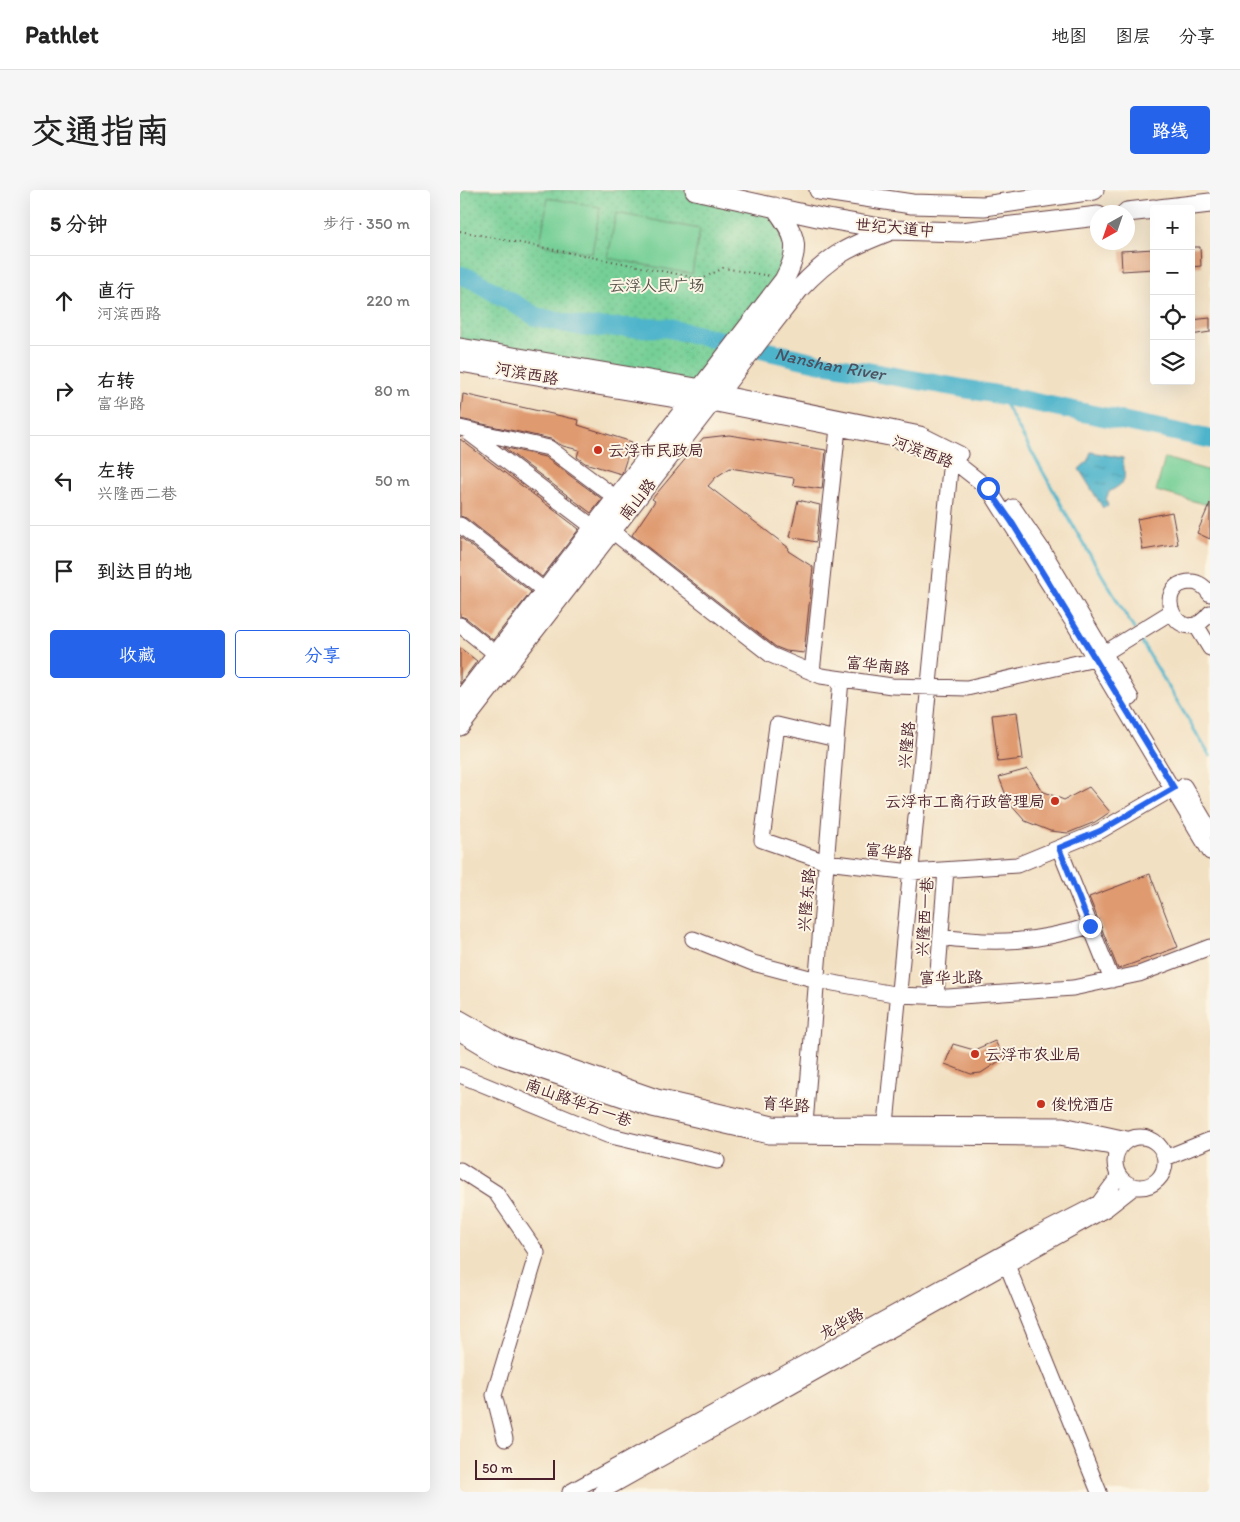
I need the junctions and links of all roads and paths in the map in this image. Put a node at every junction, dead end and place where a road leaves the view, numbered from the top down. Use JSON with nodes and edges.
{"nodes":[{"id":1,"x":695,"y":190,"type":"edge"},
{"id":2,"x":819,"y":190,"type":"edge"},
{"id":3,"x":1094,"y":190,"type":"edge"},
{"id":4,"x":1012,"y":196,"type":"edge"},
{"id":5,"x":1210,"y":203,"type":"edge"},
{"id":6,"x":1193,"y":205,"type":"edge"},
{"id":7,"x":775,"y":207,"type":"junction"},
{"id":8,"x":1150,"y":209,"type":"edge"},
{"id":9,"x":1135,"y":211,"type":"edge"},
{"id":10,"x":1090,"y":217,"type":"edge"},
{"id":11,"x":892,"y":230,"type":"junction"},
{"id":12,"x":460,"y":231,"type":"edge"},
{"id":13,"x":792,"y":285,"type":"junction"},
{"id":14,"x":460,"y":348,"type":"edge"},
{"id":15,"x":460,"y":362,"type":"edge"},
{"id":16,"x":694,"y":395,"type":"junction"},
{"id":17,"x":715,"y":398,"type":"junction"},
{"id":18,"x":838,"y":428,"type":"junction"},
{"id":19,"x":462,"y":429,"type":"edge"},
{"id":20,"x":951,"y":459,"type":"junction"},
{"id":21,"x":616,"y":498,"type":"junction"},
{"id":22,"x":460,"y":525,"type":"edge"},
{"id":23,"x":593,"y":527,"type":"junction"},
{"id":24,"x":612,"y":531,"type":"junction"},
{"id":25,"x":545,"y":591,"type":"junction"},
{"id":26,"x":1210,"y":592,"type":"edge"},
{"id":27,"x":1210,"y":613,"type":"edge"},
{"id":28,"x":1166,"y":616,"type":"junction"},
{"id":29,"x":460,"y":625,"type":"edge"},
{"id":30,"x":1196,"y":625,"type":"junction"},
{"id":31,"x":1210,"y":648,"type":"edge"},
{"id":32,"x":1105,"y":653,"type":"junction"},
{"id":33,"x":496,"y":654,"type":"junction"},
{"id":34,"x":812,"y":672,"type":"junction"},
{"id":35,"x":841,"y":679,"type":"junction"},
{"id":36,"x":929,"y":687,"type":"junction"},
{"id":37,"x":460,"y":702,"type":"edge"},
{"id":38,"x":460,"y":726,"type":"edge"},
{"id":39,"x":836,"y":739,"type":"junction"},
{"id":40,"x":1174,"y":788,"type":"junction"},
{"id":41,"x":1210,"y":830,"type":"edge"},
{"id":42,"x":1059,"y":848,"type":"junction"},
{"id":43,"x":1210,"y":852,"type":"edge"},
{"id":44,"x":826,"y":862,"type":"junction"},
{"id":45,"x":946,"y":870,"type":"junction"},
{"id":46,"x":911,"y":872,"type":"junction"},
{"id":47,"x":1090,"y":926,"type":"junction"},
{"id":48,"x":940,"y":937,"type":"junction"},
{"id":49,"x":693,"y":939,"type":"dead end"},
{"id":50,"x":1210,"y":946,"type":"edge"},
{"id":51,"x":817,"y":980,"type":"junction"},
{"id":52,"x":1112,"y":980,"type":"junction"},
{"id":53,"x":899,"y":995,"type":"junction"},
{"id":54,"x":936,"y":996,"type":"junction"},
{"id":55,"x":460,"y":1018,"type":"edge"},
{"id":56,"x":460,"y":1033,"type":"edge"},
{"id":57,"x":460,"y":1075,"type":"edge"},
{"id":58,"x":805,"y":1124,"type":"junction"},
{"id":59,"x":886,"y":1124,"type":"junction"},
{"id":60,"x":1210,"y":1140,"type":"edge"},
{"id":61,"x":1123,"y":1143,"type":"junction"},
{"id":62,"x":1165,"y":1158,"type":"junction"},
{"id":63,"x":717,"y":1161,"type":"dead end"},
{"id":64,"x":460,"y":1170,"type":"edge"},
{"id":65,"x":1119,"y":1176,"type":"junction"},
{"id":66,"x":1134,"y":1187,"type":"junction"},
{"id":67,"x":1007,"y":1265,"type":"junction"},
{"id":68,"x":505,"y":1439,"type":"dead end"},
{"id":69,"x":570,"y":1492,"type":"edge"},
{"id":70,"x":601,"y":1492,"type":"edge"},
{"id":71,"x":1098,"y":1492,"type":"edge"}],
"edges":[{"from":1,"to":7,"type":"main road","name":"世纪大道中"},
{"from":2,"to":4,"type":"main road","name":"世纪大道中"},
{"from":3,"to":4,"type":"main road","name":"世纪大道中"},
{"from":5,"to":6,"type":"main road"},
{"from":7,"to":11,"type":"main road","name":"世纪大道中"},
{"from":7,"to":13,"type":"main road","name":"南山路"},
{"from":8,"to":9,"type":"main road"},
{"from":10,"to":11,"type":"main road","name":"世纪大道中"},
{"from":11,"to":13,"type":"main road","name":"南山路"},
{"from":12,"to":13,"type":"path"},
{"from":13,"to":16,"type":"main road","name":"南山路"},
{"from":13,"to":17,"type":"main road","name":"南山路"},
{"from":14,"to":16,"type":"main road","name":"河滨西路"},
{"from":15,"to":16,"type":"main road","name":"河滨西路"},
{"from":16,"to":17,"type":"main road","name":"河滨西路"},
{"from":16,"to":21,"type":"main road","name":"南山路"},
{"from":17,"to":18,"type":"street","name":"河滨西路"},
{"from":17,"to":24,"type":"main road","name":"南山路"},
{"from":17,"to":32,"type":"street","name":"河滨西路"},
{"from":18,"to":20,"type":"street","name":"河滨西路"},
{"from":18,"to":34,"type":"street"},
{"from":19,"to":21,"type":"street"},
{"from":19,"to":23,"type":"street"},
{"from":20,"to":32,"type":"street","name":"河滨西路"},
{"from":20,"to":36,"type":"street","name":"兴隆路"},
{"from":21,"to":23,"type":"main road","name":"南山路"},
{"from":22,"to":25,"type":"street"},
{"from":23,"to":25,"type":"main road","name":"南山路"},
{"from":24,"to":34,"type":"street","name":"富华南路"},
{"from":24,"to":38,"type":"main road","name":"南山路"},
{"from":25,"to":33,"type":"main road","name":"南山路"},
{"from":26,"to":28,"type":"street"},
{"from":27,"to":30,"type":"street"},
{"from":28,"to":30,"type":"street"},
{"from":28,"to":32,"type":"street","name":"富华南路"},
{"from":29,"to":33,"type":"street"},
{"from":30,"to":31,"type":"street"},
{"from":32,"to":36,"type":"street","name":"富华南路"},
{"from":32,"to":40,"type":"street","name":"河滨西路"},
{"from":32,"to":41,"type":"street","name":"河滨西路"},
{"from":33,"to":37,"type":"main road","name":"南山路"},
{"from":34,"to":35,"type":"street","name":"富华南路"},
{"from":35,"to":36,"type":"street","name":"富华南路"},
{"from":35,"to":39,"type":"street","name":"兴隆东路"},
{"from":36,"to":46,"type":"street","name":"兴隆路"},
{"from":39,"to":44,"type":"street","name":"兴隆东路"},
{"from":39,"to":44,"type":"street","name":"富华路"},
{"from":40,"to":42,"type":"street","name":"富华路"},
{"from":40,"to":43,"type":"street","name":"河滨西路"},
{"from":42,"to":45,"type":"street","name":"富华路"},
{"from":42,"to":47,"type":"street"},
{"from":44,"to":46,"type":"street","name":"富华路"},
{"from":44,"to":51,"type":"street","name":"兴隆东路"},
{"from":45,"to":46,"type":"street","name":"富华路"},
{"from":45,"to":48,"type":"street","name":"兴隆西一巷"},
{"from":46,"to":53,"type":"street","name":"兴隆路"},
{"from":47,"to":48,"type":"street"},
{"from":47,"to":52,"type":"street"},
{"from":48,"to":54,"type":"street","name":"兴隆西一巷"},
{"from":49,"to":51,"type":"street","name":"富华北路"},
{"from":50,"to":52,"type":"street","name":"富华北路"},
{"from":51,"to":53,"type":"street","name":"富华北路"},
{"from":51,"to":58,"type":"street","name":"兴隆东路"},
{"from":52,"to":54,"type":"street","name":"富华北路"},
{"from":53,"to":54,"type":"street","name":"富华北路"},
{"from":53,"to":59,"type":"street","name":"兴隆路"},
{"from":55,"to":58,"type":"street","name":"育华路"},
{"from":56,"to":61,"type":"street","name":"育华路"},
{"from":57,"to":63,"type":"street","name":"南山路华石一巷"},
{"from":58,"to":59,"type":"street","name":"育华路"},
{"from":59,"to":61,"type":"street","name":"育华路"},
{"from":60,"to":62,"type":"street"},
{"from":61,"to":62,"type":"street"},
{"from":61,"to":65,"type":"street"},
{"from":62,"to":66,"type":"street","name":"龙华路"},
{"from":64,"to":68,"type":"street"},
{"from":65,"to":66,"type":"street"},
{"from":65,"to":69,"type":"street","name":"龙华路"},
{"from":66,"to":67,"type":"street","name":"龙华路"},
{"from":67,"to":70,"type":"street","name":"龙华路"},
{"from":67,"to":71,"type":"street"}]}
